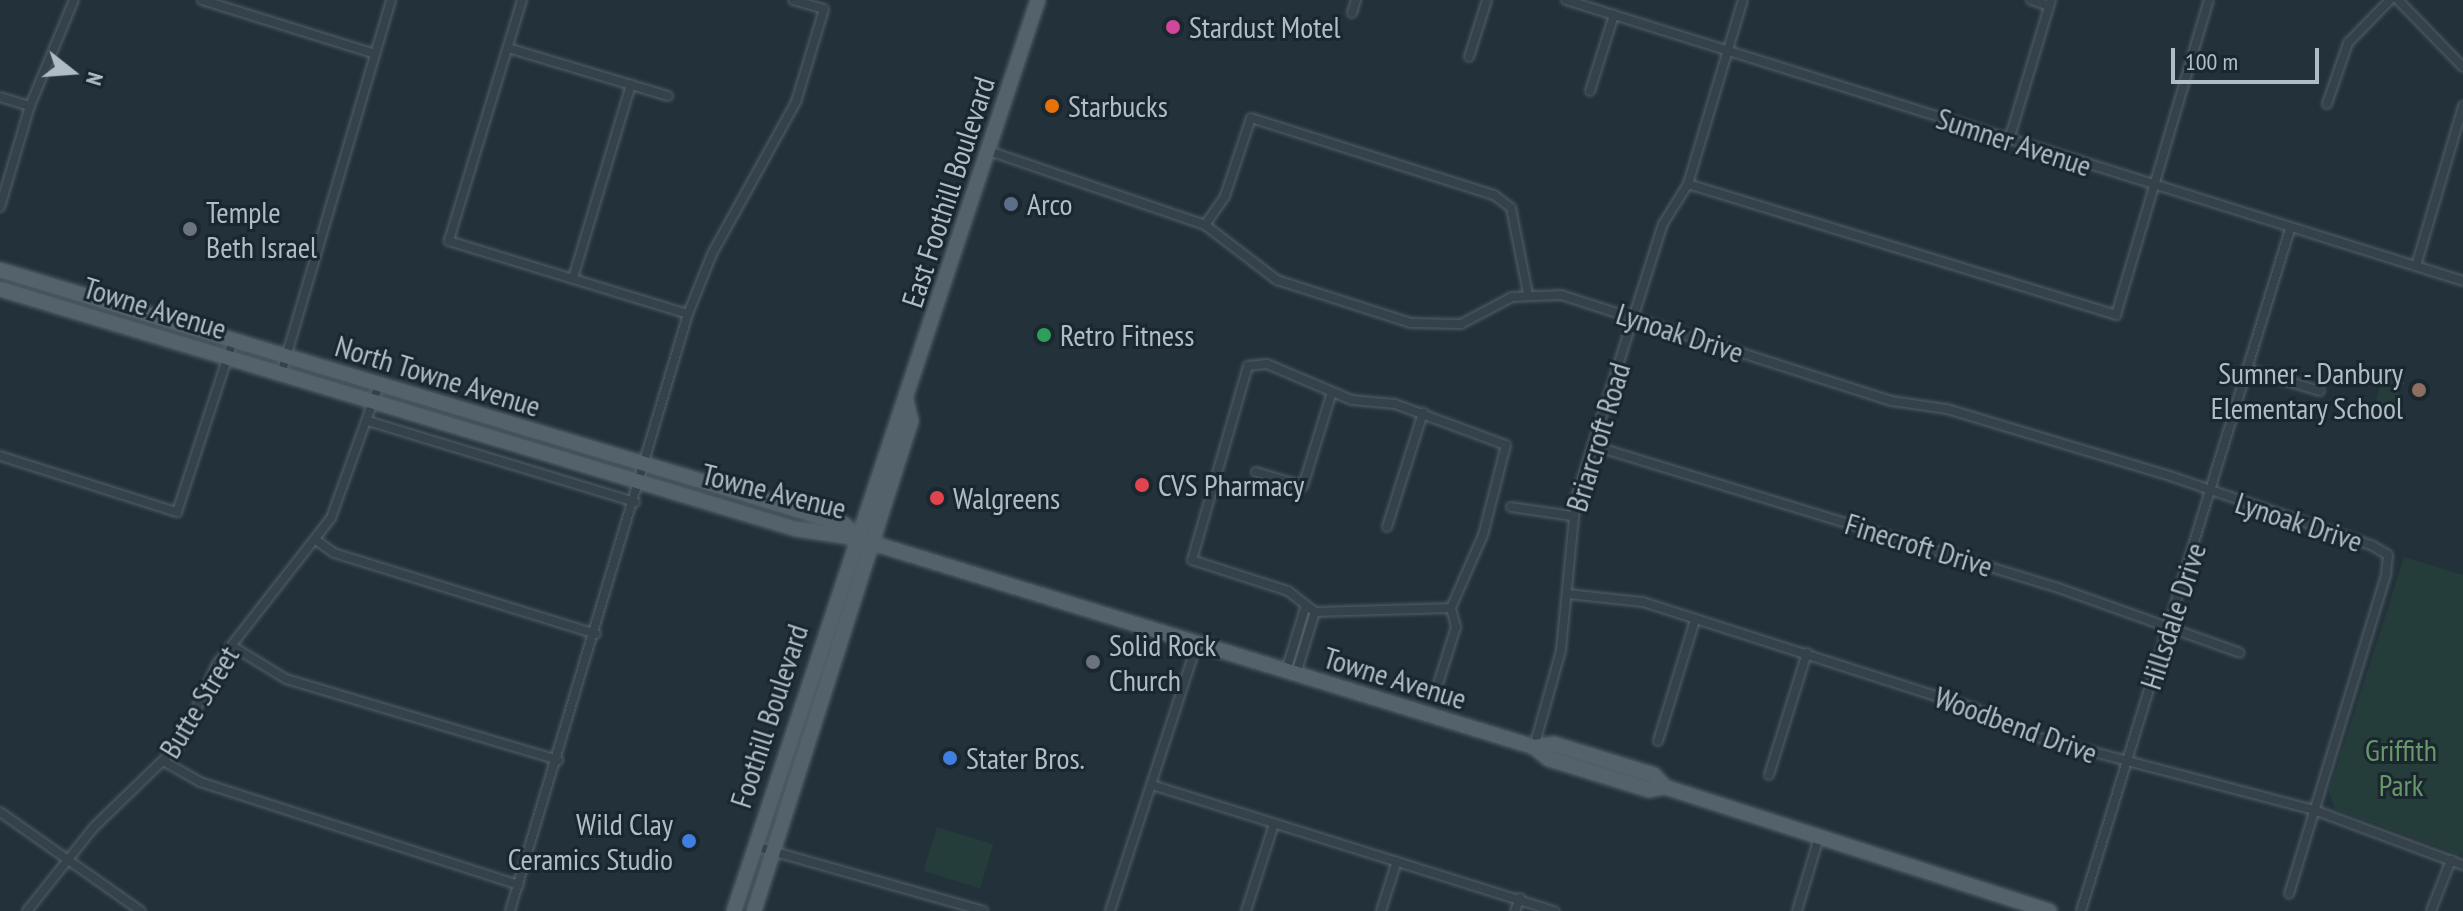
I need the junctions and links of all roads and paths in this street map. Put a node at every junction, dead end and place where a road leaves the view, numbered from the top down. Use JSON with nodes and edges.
{"nodes":[{"id":1,"x":74,"y":0,"type":"edge"},
{"id":2,"x":202,"y":0,"type":"edge"},
{"id":3,"x":391,"y":0,"type":"edge"},
{"id":4,"x":522,"y":0,"type":"edge"},
{"id":5,"x":793,"y":0,"type":"edge"},
{"id":6,"x":1038,"y":0,"type":"edge"},
{"id":7,"x":1356,"y":0,"type":"edge"},
{"id":8,"x":1487,"y":0,"type":"edge"},
{"id":9,"x":1566,"y":0,"type":"edge"},
{"id":10,"x":1743,"y":0,"type":"edge"},
{"id":11,"x":2031,"y":0,"type":"edge"},
{"id":12,"x":2209,"y":0,"type":"edge"},
{"id":13,"x":2390,"y":0,"type":"edge"},
{"id":14,"x":2398,"y":0,"type":"edge"},
{"id":15,"x":1588,"y":3,"type":"edge"},
{"id":16,"x":2050,"y":3,"type":"edge"},
{"id":17,"x":1352,"y":13,"type":"dead end"},
{"id":18,"x":1614,"y":15,"type":"junction"},
{"id":19,"x":508,"y":48,"type":"junction"},
{"id":20,"x":1730,"y":52,"type":"junction"},
{"id":21,"x":375,"y":54,"type":"junction"},
{"id":22,"x":1469,"y":57,"type":"dead end"},
{"id":23,"x":2463,"y":67,"type":"edge"},
{"id":24,"x":631,"y":85,"type":"junction"},
{"id":25,"x":1590,"y":91,"type":"dead end"},
{"id":26,"x":668,"y":96,"type":"dead end"},
{"id":27,"x":0,"y":97,"type":"edge"},
{"id":28,"x":2327,"y":104,"type":"dead end"},
{"id":29,"x":30,"y":106,"type":"junction"},
{"id":30,"x":2463,"y":106,"type":"edge"},
{"id":31,"x":2458,"y":139,"type":"edge"},
{"id":32,"x":2009,"y":140,"type":"junction"},
{"id":33,"x":989,"y":151,"type":"junction"},
{"id":34,"x":1688,"y":184,"type":"junction"},
{"id":35,"x":2151,"y":185,"type":"junction"},
{"id":36,"x":0,"y":207,"type":"edge"},
{"id":37,"x":1205,"y":225,"type":"junction"},
{"id":38,"x":2290,"y":229,"type":"junction"},
{"id":39,"x":2416,"y":266,"type":"junction"},
{"id":40,"x":0,"y":270,"type":"edge"},
{"id":41,"x":573,"y":278,"type":"junction"},
{"id":42,"x":2463,"y":281,"type":"edge"},
{"id":43,"x":0,"y":289,"type":"edge"},
{"id":44,"x":1528,"y":294,"type":"junction"},
{"id":45,"x":688,"y":314,"type":"junction"},
{"id":46,"x":1634,"y":318,"type":"junction"},
{"id":47,"x":233,"y":341,"type":"junction"},
{"id":48,"x":228,"y":357,"type":"junction"},
{"id":49,"x":286,"y":357,"type":"junction"},
{"id":50,"x":2247,"y":369,"type":"junction"},
{"id":51,"x":281,"y":374,"type":"junction"},
{"id":52,"x":379,"y":385,"type":"junction"},
{"id":53,"x":2320,"y":391,"type":"dead end"},
{"id":54,"x":1332,"y":392,"type":"junction"},
{"id":55,"x":906,"y":400,"type":"junction"},
{"id":56,"x":373,"y":402,"type":"junction"},
{"id":57,"x":1423,"y":413,"type":"junction"},
{"id":58,"x":368,"y":421,"type":"junction"},
{"id":59,"x":1594,"y":446,"type":"junction"},
{"id":60,"x":0,"y":456,"type":"edge"},
{"id":61,"x":644,"y":464,"type":"junction"},
{"id":62,"x":1256,"y":472,"type":"dead end"},
{"id":63,"x":640,"y":481,"type":"junction"},
{"id":64,"x":2212,"y":492,"type":"junction"},
{"id":65,"x":635,"y":502,"type":"junction"},
{"id":66,"x":1511,"y":507,"type":"dead end"},
{"id":67,"x":1573,"y":516,"type":"junction"},
{"id":68,"x":1387,"y":527,"type":"dead end"},
{"id":69,"x":856,"y":538,"type":"junction"},
{"id":70,"x":316,"y":540,"type":"junction"},
{"id":71,"x":872,"y":543,"type":"junction"},
{"id":72,"x":1568,"y":594,"type":"junction"},
{"id":73,"x":1305,"y":608,"type":"junction"},
{"id":74,"x":1451,"y":608,"type":"junction"},
{"id":75,"x":1315,"y":612,"type":"junction"},
{"id":76,"x":1695,"y":620,"type":"junction"},
{"id":77,"x":2167,"y":630,"type":"junction"},
{"id":78,"x":596,"y":634,"type":"junction"},
{"id":79,"x":1197,"y":644,"type":"junction"},
{"id":80,"x":232,"y":646,"type":"junction"},
{"id":81,"x":1807,"y":653,"type":"junction"},
{"id":82,"x":2240,"y":653,"type":"dead end"},
{"id":83,"x":1291,"y":673,"type":"junction"},
{"id":84,"x":1438,"y":684,"type":"dead end"},
{"id":85,"x":1658,"y":741,"type":"dead end"},
{"id":86,"x":1534,"y":747,"type":"junction"},
{"id":87,"x":558,"y":760,"type":"junction"},
{"id":88,"x":165,"y":762,"type":"junction"},
{"id":89,"x":2126,"y":764,"type":"junction"},
{"id":90,"x":1769,"y":775,"type":"dead end"},
{"id":91,"x":1152,"y":785,"type":"junction"},
{"id":92,"x":2314,"y":810,"type":"junction"},
{"id":93,"x":0,"y":812,"type":"edge"},
{"id":94,"x":1274,"y":824,"type":"junction"},
{"id":95,"x":1819,"y":837,"type":"junction"},
{"id":96,"x":754,"y":846,"type":"junction"},
{"id":97,"x":772,"y":853,"type":"junction"},
{"id":98,"x":2451,"y":860,"type":"junction"},
{"id":99,"x":67,"y":861,"type":"junction"},
{"id":100,"x":1397,"y":861,"type":"junction"},
{"id":101,"x":2463,"y":865,"type":"edge"},
{"id":102,"x":519,"y":885,"type":"junction"},
{"id":103,"x":2289,"y":894,"type":"dead end"},
{"id":104,"x":1520,"y":898,"type":"junction"},
{"id":105,"x":979,"y":910,"type":"edge"},
{"id":106,"x":27,"y":911,"type":"edge"},
{"id":107,"x":141,"y":911,"type":"edge"},
{"id":108,"x":510,"y":911,"type":"edge"},
{"id":109,"x":734,"y":911,"type":"edge"},
{"id":110,"x":754,"y":911,"type":"edge"},
{"id":111,"x":1110,"y":911,"type":"edge"},
{"id":112,"x":1246,"y":911,"type":"edge"},
{"id":113,"x":1381,"y":911,"type":"edge"},
{"id":114,"x":1515,"y":911,"type":"edge"},
{"id":115,"x":1555,"y":911,"type":"edge"},
{"id":116,"x":1797,"y":911,"type":"edge"},
{"id":117,"x":2050,"y":911,"type":"edge"},
{"id":118,"x":2081,"y":911,"type":"edge"},
{"id":119,"x":2431,"y":911,"type":"edge"}],
"edges":[{"from":1,"to":29,"type":"street"},
{"from":2,"to":21,"type":"street"},
{"from":3,"to":21,"type":"street"},
{"from":4,"to":19,"type":"street"},
{"from":5,"to":45,"type":"street"},
{"from":6,"to":33,"type":"main road","name":"East Foothill Boulevard"},
{"from":7,"to":17,"type":"street"},
{"from":8,"to":22,"type":"street"},
{"from":9,"to":15,"type":"street","name":"Sumner Avenue"},
{"from":10,"to":20,"type":"street","name":"Briarcroft Road"},
{"from":11,"to":16,"type":"street"},
{"from":12,"to":35,"type":"street"},
{"from":13,"to":28,"type":"street"},
{"from":14,"to":23,"type":"street"},
{"from":15,"to":18,"type":"street","name":"Sumner Avenue"},
{"from":16,"to":32,"type":"street"},
{"from":18,"to":20,"type":"street","name":"Sumner Avenue"},
{"from":18,"to":25,"type":"street"},
{"from":19,"to":24,"type":"street"},
{"from":19,"to":41,"type":"street"},
{"from":20,"to":32,"type":"street","name":"Sumner Avenue"},
{"from":20,"to":34,"type":"street","name":"Briarcroft Road"},
{"from":21,"to":49,"type":"street"},
{"from":24,"to":26,"type":"street"},
{"from":24,"to":41,"type":"street"},
{"from":27,"to":29,"type":"street"},
{"from":29,"to":36,"type":"street"},
{"from":30,"to":31,"type":"street"},
{"from":31,"to":39,"type":"street"},
{"from":32,"to":35,"type":"street","name":"Sumner Avenue"},
{"from":33,"to":37,"type":"street","name":"Lynoak Drive"},
{"from":33,"to":55,"type":"main road","name":"East Foothill Boulevard"},
{"from":34,"to":35,"type":"street"},
{"from":34,"to":46,"type":"street","name":"Briarcroft Road"},
{"from":35,"to":38,"type":"street","name":"Sumner Avenue"},
{"from":37,"to":44,"type":"street","name":"Lynoak Drive"},
{"from":37,"to":44,"type":"street"},
{"from":38,"to":39,"type":"street","name":"Sumner Avenue"},
{"from":38,"to":50,"type":"street","name":"Hillsdale Drive"},
{"from":39,"to":42,"type":"street","name":"Sumner Avenue"},
{"from":40,"to":47,"type":"main road","name":"North Towne Avenue"},
{"from":41,"to":45,"type":"street"},
{"from":43,"to":48,"type":"main road","name":"Towne Avenue"},
{"from":44,"to":46,"type":"street","name":"Lynoak Drive"},
{"from":45,"to":61,"type":"street"},
{"from":46,"to":59,"type":"street","name":"Briarcroft Road"},
{"from":46,"to":64,"type":"street","name":"Lynoak Drive"},
{"from":47,"to":48,"type":"street"},
{"from":47,"to":49,"type":"main road","name":"North Towne Avenue"},
{"from":48,"to":51,"type":"main road","name":"Towne Avenue"},
{"from":48,"to":60,"type":"street"},
{"from":49,"to":51,"type":"street"},
{"from":49,"to":52,"type":"main road","name":"North Towne Avenue"},
{"from":50,"to":53,"type":"street"},
{"from":50,"to":64,"type":"street","name":"Hillsdale Drive"},
{"from":51,"to":56,"type":"main road","name":"Towne Avenue"},
{"from":52,"to":56,"type":"street","name":"Butte Street"},
{"from":52,"to":61,"type":"main road","name":"North Towne Avenue"},
{"from":54,"to":57,"type":"street"},
{"from":54,"to":62,"type":"street"},
{"from":54,"to":73,"type":"street"},
{"from":55,"to":69,"type":"main road","name":"East Foothill Boulevard"},
{"from":55,"to":71,"type":"main road","name":"East Foothill Boulevard"},
{"from":56,"to":58,"type":"street","name":"Butte Street"},
{"from":56,"to":63,"type":"main road","name":"Towne Avenue"},
{"from":57,"to":68,"type":"street"},
{"from":57,"to":74,"type":"street"},
{"from":58,"to":65,"type":"street"},
{"from":58,"to":70,"type":"street","name":"Butte Street"},
{"from":59,"to":67,"type":"street","name":"Briarcroft Road"},
{"from":59,"to":77,"type":"street","name":"Finecroft Drive"},
{"from":61,"to":63,"type":"street"},
{"from":61,"to":69,"type":"main road","name":"North Towne Avenue"},
{"from":63,"to":65,"type":"street"},
{"from":63,"to":69,"type":"main road","name":"Towne Avenue"},
{"from":64,"to":77,"type":"street","name":"Hillsdale Drive"},
{"from":64,"to":92,"type":"street","name":"Lynoak Drive"},
{"from":65,"to":78,"type":"street"},
{"from":66,"to":67,"type":"street"},
{"from":67,"to":72,"type":"street","name":"Briarcroft Road"},
{"from":69,"to":71,"type":"main road","name":"Towne Avenue"},
{"from":69,"to":96,"type":"main road","name":"Foothill Boulevard"},
{"from":70,"to":78,"type":"street"},
{"from":70,"to":80,"type":"street","name":"Butte Street"},
{"from":71,"to":79,"type":"main road","name":"Towne Avenue"},
{"from":71,"to":97,"type":"main road","name":"Foothill Boulevard"},
{"from":72,"to":76,"type":"street","name":"Woodbend Drive"},
{"from":72,"to":86,"type":"street","name":"Briarcroft Road"},
{"from":73,"to":75,"type":"street"},
{"from":73,"to":83,"type":"street"},
{"from":74,"to":75,"type":"street"},
{"from":74,"to":84,"type":"street"},
{"from":75,"to":83,"type":"street"},
{"from":76,"to":81,"type":"street","name":"Woodbend Drive"},
{"from":76,"to":85,"type":"street"},
{"from":77,"to":82,"type":"street","name":"Finecroft Drive"},
{"from":77,"to":89,"type":"street","name":"Hillsdale Drive"},
{"from":78,"to":87,"type":"street"},
{"from":79,"to":83,"type":"main road","name":"Towne Avenue"},
{"from":79,"to":91,"type":"street"},
{"from":80,"to":87,"type":"street"},
{"from":80,"to":88,"type":"street","name":"Butte Street"},
{"from":81,"to":89,"type":"street","name":"Woodbend Drive"},
{"from":81,"to":90,"type":"street"},
{"from":83,"to":86,"type":"main road","name":"Towne Avenue"},
{"from":86,"to":95,"type":"main road","name":"Towne Avenue"},
{"from":87,"to":102,"type":"street"},
{"from":88,"to":99,"type":"street","name":"Butte Street"},
{"from":88,"to":102,"type":"street"},
{"from":89,"to":92,"type":"street","name":"Woodbend Drive"},
{"from":89,"to":118,"type":"street","name":"Hillsdale Drive"},
{"from":91,"to":94,"type":"street"},
{"from":91,"to":111,"type":"street"},
{"from":92,"to":98,"type":"street","name":"Woodbend Drive"},
{"from":92,"to":103,"type":"street"},
{"from":93,"to":99,"type":"street"},
{"from":94,"to":100,"type":"street"},
{"from":94,"to":112,"type":"street"},
{"from":95,"to":116,"type":"street"},
{"from":95,"to":117,"type":"main road","name":"Towne Avenue"},
{"from":96,"to":97,"type":"street"},
{"from":96,"to":109,"type":"main road","name":"Foothill Boulevard"},
{"from":97,"to":105,"type":"street"},
{"from":97,"to":110,"type":"main road","name":"Foothill Boulevard"},
{"from":98,"to":101,"type":"street","name":"Woodbend Drive"},
{"from":98,"to":119,"type":"street"},
{"from":99,"to":106,"type":"street","name":"Butte Street"},
{"from":99,"to":107,"type":"street"},
{"from":100,"to":104,"type":"street"},
{"from":100,"to":113,"type":"street"},
{"from":102,"to":108,"type":"street"},
{"from":104,"to":114,"type":"street"},
{"from":104,"to":115,"type":"street"}]}
